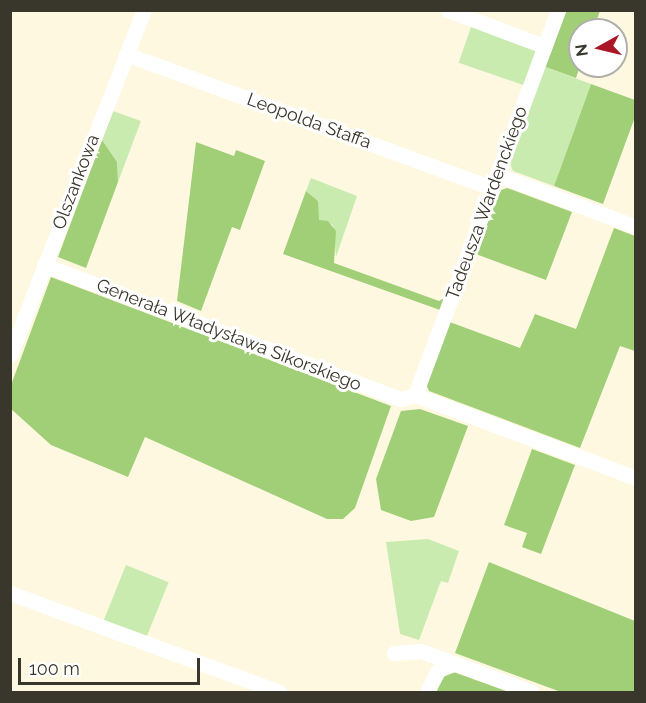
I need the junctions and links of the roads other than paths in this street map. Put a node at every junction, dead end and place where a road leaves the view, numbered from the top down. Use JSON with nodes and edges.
{"nodes":[{"id":1,"x":144,"y":10,"type":"edge"},
{"id":2,"x":448,"y":10,"type":"edge"},
{"id":3,"x":558,"y":10,"type":"edge"},
{"id":4,"x":544,"y":46,"type":"junction"},
{"id":5,"x":126,"y":54,"type":"junction"},
{"id":6,"x":495,"y":182,"type":"junction"},
{"id":7,"x":636,"y":227,"type":"edge"},
{"id":8,"x":45,"y":265,"type":"junction"},
{"id":9,"x":10,"y":355,"type":"edge"},
{"id":10,"x":415,"y":395,"type":"junction"},
{"id":11,"x":636,"y":478,"type":"edge"},
{"id":12,"x":10,"y":593,"type":"edge"},
{"id":13,"x":394,"y":653,"type":"dead end"},
{"id":14,"x":454,"y":664,"type":"junction"},
{"id":15,"x":279,"y":693,"type":"edge"},
{"id":16,"x":427,"y":693,"type":"edge"},
{"id":17,"x":532,"y":693,"type":"edge"}],
"edges":[{"from":1,"to":5,"type":"street","name":"Olszankowa"},
{"from":2,"to":4,"type":"street"},
{"from":3,"to":4,"type":"street","name":"Tadeusza Wardenckiego"},
{"from":4,"to":6,"type":"street","name":"Tadeusza Wardenckiego"},
{"from":5,"to":6,"type":"street","name":"Leopolda Staffa"},
{"from":5,"to":8,"type":"street","name":"Olszankowa"},
{"from":6,"to":7,"type":"street","name":"Leopolda Staffa"},
{"from":6,"to":10,"type":"street","name":"Tadeusza Wardenckiego"},
{"from":8,"to":9,"type":"street","name":"Olszankowa"},
{"from":8,"to":10,"type":"street","name":"Generała Władysława Sikorskiego"},
{"from":10,"to":11,"type":"street","name":"Generała Władysława Sikorskiego"},
{"from":12,"to":15,"type":"street"},
{"from":13,"to":14,"type":"street"},
{"from":14,"to":16,"type":"street"},
{"from":14,"to":17,"type":"street"}]}
